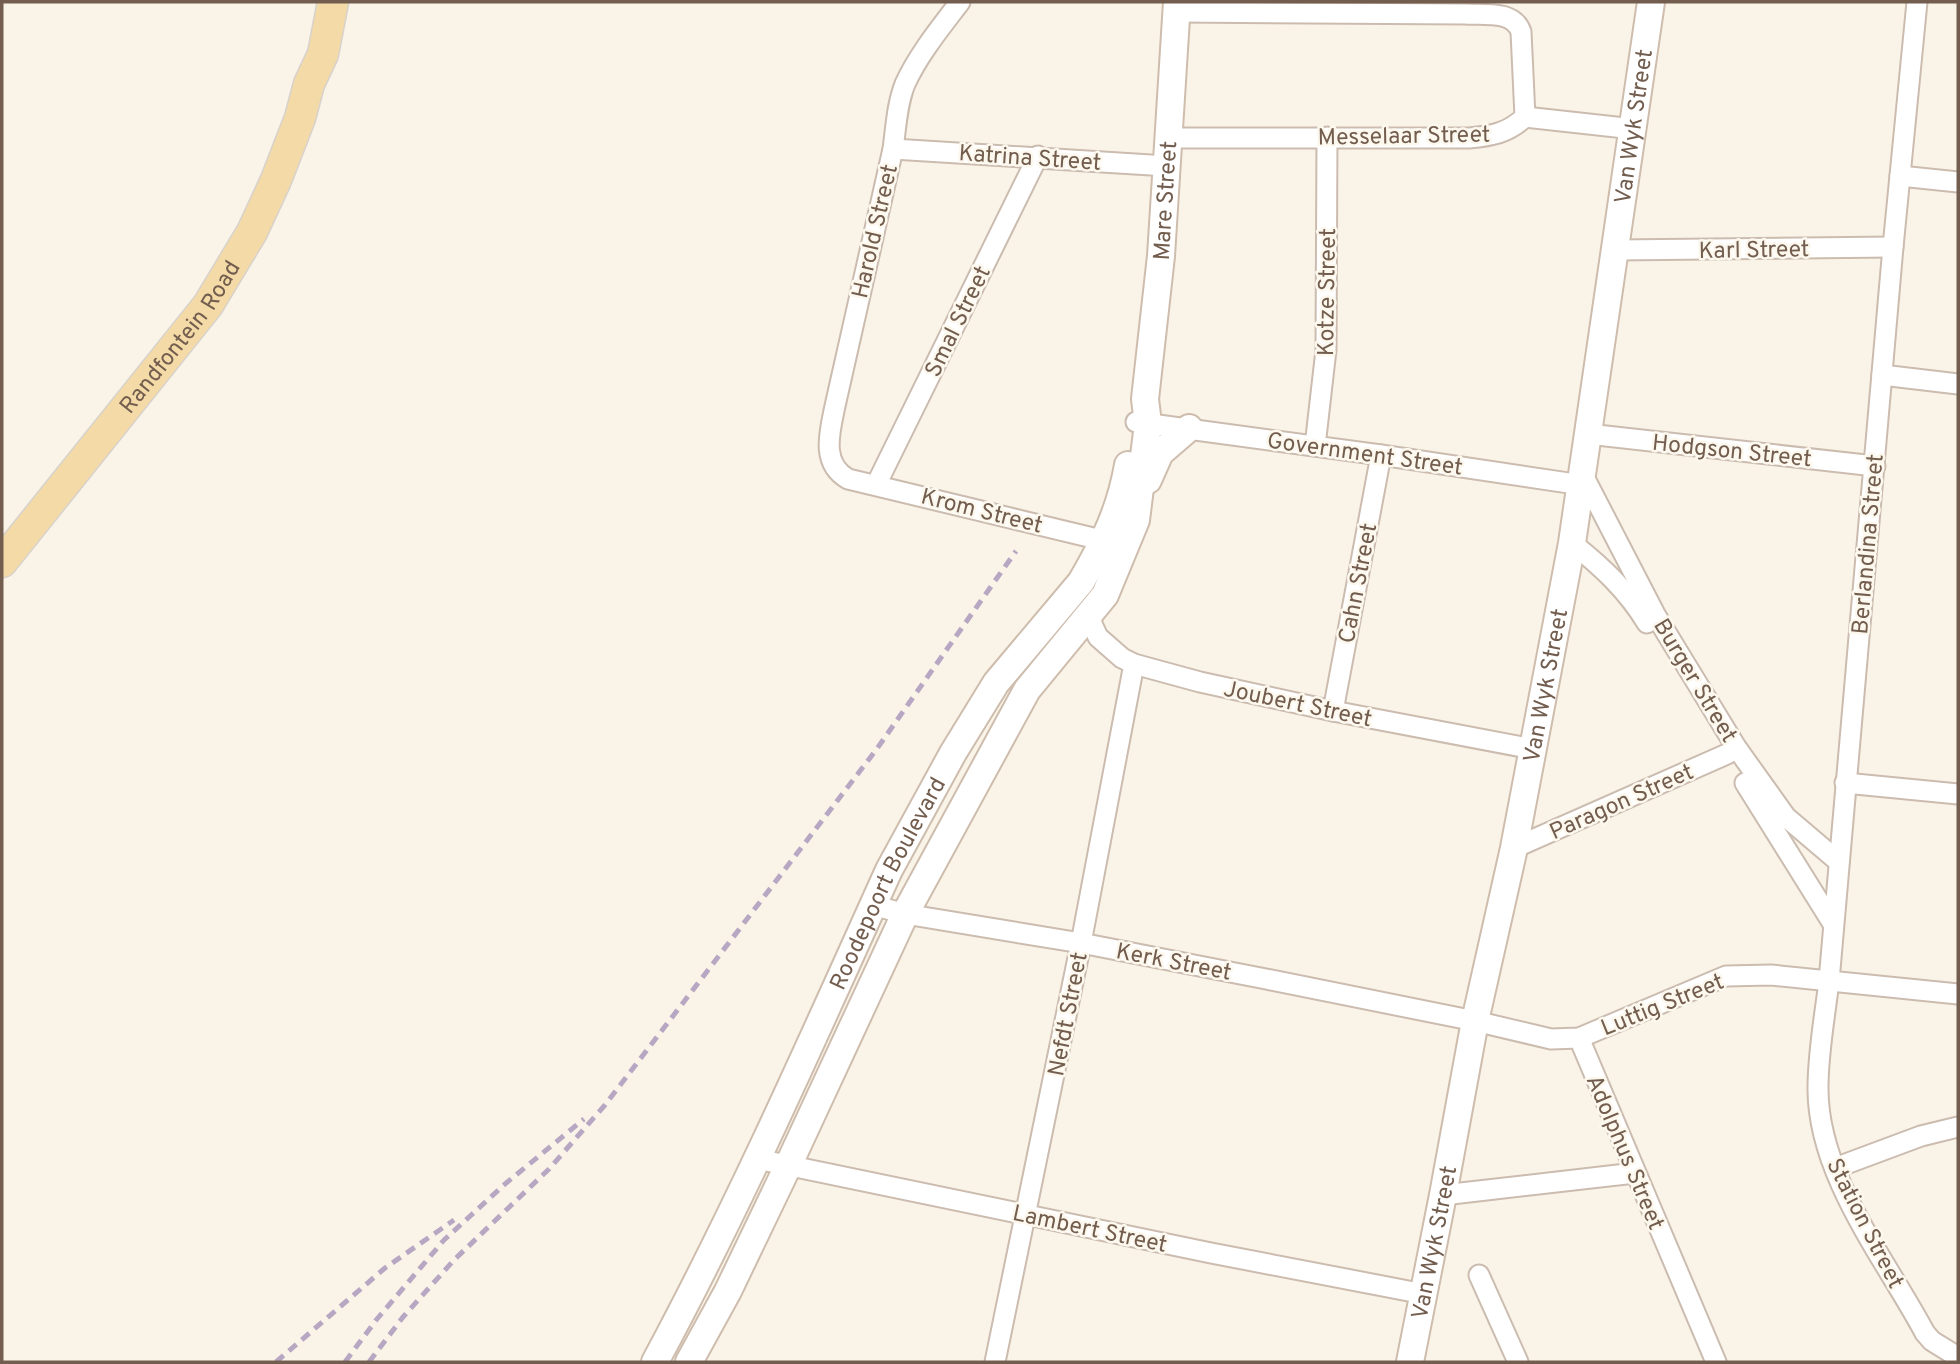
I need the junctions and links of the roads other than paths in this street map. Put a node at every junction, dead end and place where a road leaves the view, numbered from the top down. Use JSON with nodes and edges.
{"nodes":[{"id":1,"x":320,"y":2,"type":"edge"},
{"id":2,"x":333,"y":2,"type":"edge"},
{"id":3,"x":960,"y":2,"type":"edge"},
{"id":4,"x":1917,"y":2,"type":"edge"},
{"id":5,"x":1652,"y":3,"type":"edge"},
{"id":6,"x":1177,"y":7,"type":"edge"},
{"id":7,"x":309,"y":84,"type":"junction"},
{"id":8,"x":1525,"y":117,"type":"junction"},
{"id":9,"x":1634,"y":129,"type":"junction"},
{"id":10,"x":1327,"y":137,"type":"junction"},
{"id":11,"x":1169,"y":138,"type":"junction"},
{"id":12,"x":893,"y":149,"type":"junction"},
{"id":13,"x":1038,"y":156,"type":"junction"},
{"id":14,"x":1167,"y":166,"type":"junction"},
{"id":15,"x":1900,"y":176,"type":"junction"},
{"id":16,"x":1958,"y":182,"type":"edge"},
{"id":17,"x":1893,"y":247,"type":"junction"},
{"id":18,"x":1616,"y":250,"type":"junction"},
{"id":19,"x":1882,"y":375,"type":"junction"},
{"id":20,"x":1958,"y":384,"type":"edge"},
{"id":21,"x":1143,"y":415,"type":"junction"},
{"id":22,"x":1189,"y":429,"type":"junction"},
{"id":23,"x":1588,"y":434,"type":"junction"},
{"id":24,"x":1315,"y":446,"type":"junction"},
{"id":25,"x":1381,"y":455,"type":"junction"},
{"id":26,"x":1875,"y":466,"type":"junction"},
{"id":27,"x":839,"y":473,"type":"joint"},
{"id":28,"x":1582,"y":480,"type":"junction"},
{"id":29,"x":876,"y":485,"type":"junction"},
{"id":30,"x":1136,"y":520,"type":"junction"},
{"id":31,"x":1572,"y":543,"type":"junction"},
{"id":32,"x":1115,"y":544,"type":"junction"},
{"id":33,"x":2,"y":562,"type":"edge"},
{"id":34,"x":1081,"y":582,"type":"junction"},
{"id":35,"x":1091,"y":614,"type":"junction"},
{"id":36,"x":1024,"y":649,"type":"junction"},
{"id":37,"x":1134,"y":664,"type":"junction"},
{"id":38,"x":1332,"y":711,"type":"junction"},
{"id":39,"x":1533,"y":749,"type":"junction"},
{"id":40,"x":1727,"y":754,"type":"junction"},
{"id":41,"x":1845,"y":783,"type":"junction"},
{"id":42,"x":1958,"y":794,"type":"edge"},
{"id":43,"x":1514,"y":848,"type":"junction"},
{"id":44,"x":1839,"y":862,"type":"junction"},
{"id":45,"x":873,"y":905,"type":"junction"},
{"id":46,"x":905,"y":914,"type":"junction"},
{"id":47,"x":1833,"y":924,"type":"junction"},
{"id":48,"x":1081,"y":943,"type":"junction"},
{"id":49,"x":1829,"y":981,"type":"junction"},
{"id":50,"x":1958,"y":994,"type":"edge"},
{"id":51,"x":1475,"y":1021,"type":"junction"},
{"id":52,"x":1579,"y":1038,"type":"junction"},
{"id":53,"x":1818,"y":1086,"type":"joint"},
{"id":54,"x":1958,"y":1127,"type":"edge"},
{"id":55,"x":757,"y":1159,"type":"junction"},
{"id":56,"x":788,"y":1166,"type":"junction"},
{"id":57,"x":1835,"y":1168,"type":"junction"},
{"id":58,"x":1635,"y":1173,"type":"junction"},
{"id":59,"x":1443,"y":1195,"type":"junction"},
{"id":60,"x":1026,"y":1214,"type":"junction"},
{"id":61,"x":1479,"y":1275,"type":"dead end"},
{"id":62,"x":1424,"y":1294,"type":"junction"},
{"id":63,"x":1951,"y":1356,"type":"edge"},
{"id":64,"x":655,"y":1362,"type":"edge"},
{"id":65,"x":689,"y":1362,"type":"edge"},
{"id":66,"x":996,"y":1362,"type":"edge"},
{"id":67,"x":1410,"y":1362,"type":"edge"},
{"id":68,"x":1518,"y":1362,"type":"edge"},
{"id":69,"x":1716,"y":1362,"type":"edge"}],
"edges":[{"from":1,"to":7,"type":"main road","name":"Randfontein Road"},
{"from":2,"to":7,"type":"main road","name":"Randfontein Road"},
{"from":3,"to":12,"type":"street","name":"Harold Street"},
{"from":4,"to":15,"type":"street","name":"Berlandina Street"},
{"from":5,"to":9,"type":"street","name":"Van Wyk Street"},
{"from":6,"to":8,"type":"street"},
{"from":6,"to":11,"type":"street","name":"Mare Street"},
{"from":7,"to":33,"type":"main road","name":"Randfontein Road"},
{"from":8,"to":9,"type":"street"},
{"from":8,"to":10,"type":"street","name":"Messelaar Street"},
{"from":9,"to":18,"type":"street","name":"Van Wyk Street"},
{"from":10,"to":11,"type":"street","name":"Messelaar Street"},
{"from":10,"to":24,"type":"street","name":"Kotze Street"},
{"from":11,"to":14,"type":"street","name":"Mare Street"},
{"from":12,"to":13,"type":"street","name":"Katrina Street"},
{"from":12,"to":27,"type":"street","name":"Harold Street"},
{"from":13,"to":14,"type":"street","name":"Katrina Street"},
{"from":13,"to":29,"type":"street","name":"Smal Street"},
{"from":14,"to":21,"type":"street","name":"Mare Street"},
{"from":15,"to":16,"type":"street"},
{"from":15,"to":17,"type":"street","name":"Berlandina Street"},
{"from":17,"to":18,"type":"street","name":"Karl Street"},
{"from":17,"to":19,"type":"street","name":"Berlandina Street"},
{"from":18,"to":23,"type":"street","name":"Van Wyk Street"},
{"from":19,"to":20,"type":"street"},
{"from":19,"to":26,"type":"street","name":"Berlandina Street"},
{"from":21,"to":22,"type":"street","name":"Government Street"},
{"from":21,"to":30,"type":"street","name":"Roodepoort Boulevard"},
{"from":21,"to":32,"type":"street","name":"Roodepoort Boulevard"},
{"from":22,"to":24,"type":"street","name":"Government Street"},
{"from":22,"to":30,"type":"street"},
{"from":23,"to":26,"type":"street","name":"Hodgson Street"},
{"from":23,"to":28,"type":"street","name":"Van Wyk Street"},
{"from":24,"to":25,"type":"street","name":"Government Street"},
{"from":25,"to":28,"type":"street","name":"Government Street"},
{"from":25,"to":38,"type":"street","name":"Cahn Street"},
{"from":26,"to":41,"type":"street","name":"Berlandina Street"},
{"from":27,"to":29,"type":"street","name":"Krom Street"},
{"from":28,"to":31,"type":"street","name":"Van Wyk Street"},
{"from":28,"to":44,"type":"street","name":"Burger Street"},
{"from":29,"to":32,"type":"street","name":"Krom Street"},
{"from":30,"to":32,"type":"street","name":"Roodepoort Boulevard"},
{"from":31,"to":39,"type":"street","name":"Van Wyk Street"},
{"from":31,"to":40,"type":"street","name":"Burger Street"},
{"from":32,"to":34,"type":"street","name":"Roodepoort Boulevard"},
{"from":32,"to":35,"type":"street","name":"Roodepoort Boulevard"},
{"from":34,"to":35,"type":"street"},
{"from":34,"to":36,"type":"street","name":"Roodepoort Boulevard"},
{"from":35,"to":36,"type":"street"},
{"from":35,"to":37,"type":"street","name":"Joubert Street"},
{"from":35,"to":46,"type":"street","name":"Roodepoort Boulevard"},
{"from":36,"to":45,"type":"street","name":"Roodepoort Boulevard"},
{"from":37,"to":38,"type":"street","name":"Joubert Street"},
{"from":37,"to":48,"type":"street","name":"Nefdt Street"},
{"from":38,"to":39,"type":"street","name":"Joubert Street"},
{"from":39,"to":43,"type":"street","name":"Van Wyk Street"},
{"from":40,"to":43,"type":"street","name":"Paragon Street"},
{"from":40,"to":47,"type":"street","name":"Burger Street"},
{"from":41,"to":42,"type":"street"},
{"from":41,"to":44,"type":"street","name":"Berlandina Street"},
{"from":43,"to":51,"type":"street","name":"Van Wyk Street"},
{"from":44,"to":47,"type":"street","name":"Berlandina Street"},
{"from":45,"to":46,"type":"street","name":"Kerk Street"},
{"from":45,"to":55,"type":"street","name":"Roodepoort Boulevard"},
{"from":46,"to":48,"type":"street","name":"Kerk Street"},
{"from":46,"to":56,"type":"street","name":"Roodepoort Boulevard"},
{"from":47,"to":49,"type":"street","name":"Berlandina Street"},
{"from":48,"to":51,"type":"street","name":"Kerk Street"},
{"from":48,"to":60,"type":"street","name":"Nefdt Street"},
{"from":49,"to":50,"type":"street","name":"Luttig Street"},
{"from":49,"to":52,"type":"street","name":"Luttig Street"},
{"from":49,"to":53,"type":"street","name":"Berlandina Street"},
{"from":51,"to":52,"type":"street"},
{"from":51,"to":59,"type":"street","name":"Van Wyk Street"},
{"from":52,"to":58,"type":"street","name":"Adolphus Street"},
{"from":53,"to":57,"type":"street","name":"Station Street"},
{"from":54,"to":57,"type":"street"},
{"from":55,"to":56,"type":"street","name":"Lambert Street"},
{"from":55,"to":64,"type":"street","name":"Roodepoort Boulevard"},
{"from":56,"to":60,"type":"street","name":"Lambert Street"},
{"from":56,"to":65,"type":"street","name":"Roodepoort Boulevard"},
{"from":57,"to":63,"type":"street","name":"Station Street"},
{"from":58,"to":59,"type":"street"},
{"from":58,"to":69,"type":"street","name":"Adolphus Street"},
{"from":59,"to":62,"type":"street","name":"Van Wyk Street"},
{"from":60,"to":62,"type":"street","name":"Lambert Street"},
{"from":60,"to":66,"type":"street","name":"Nefdt Street"},
{"from":61,"to":68,"type":"street"},
{"from":62,"to":67,"type":"street","name":"Van Wyk Street"}]}
